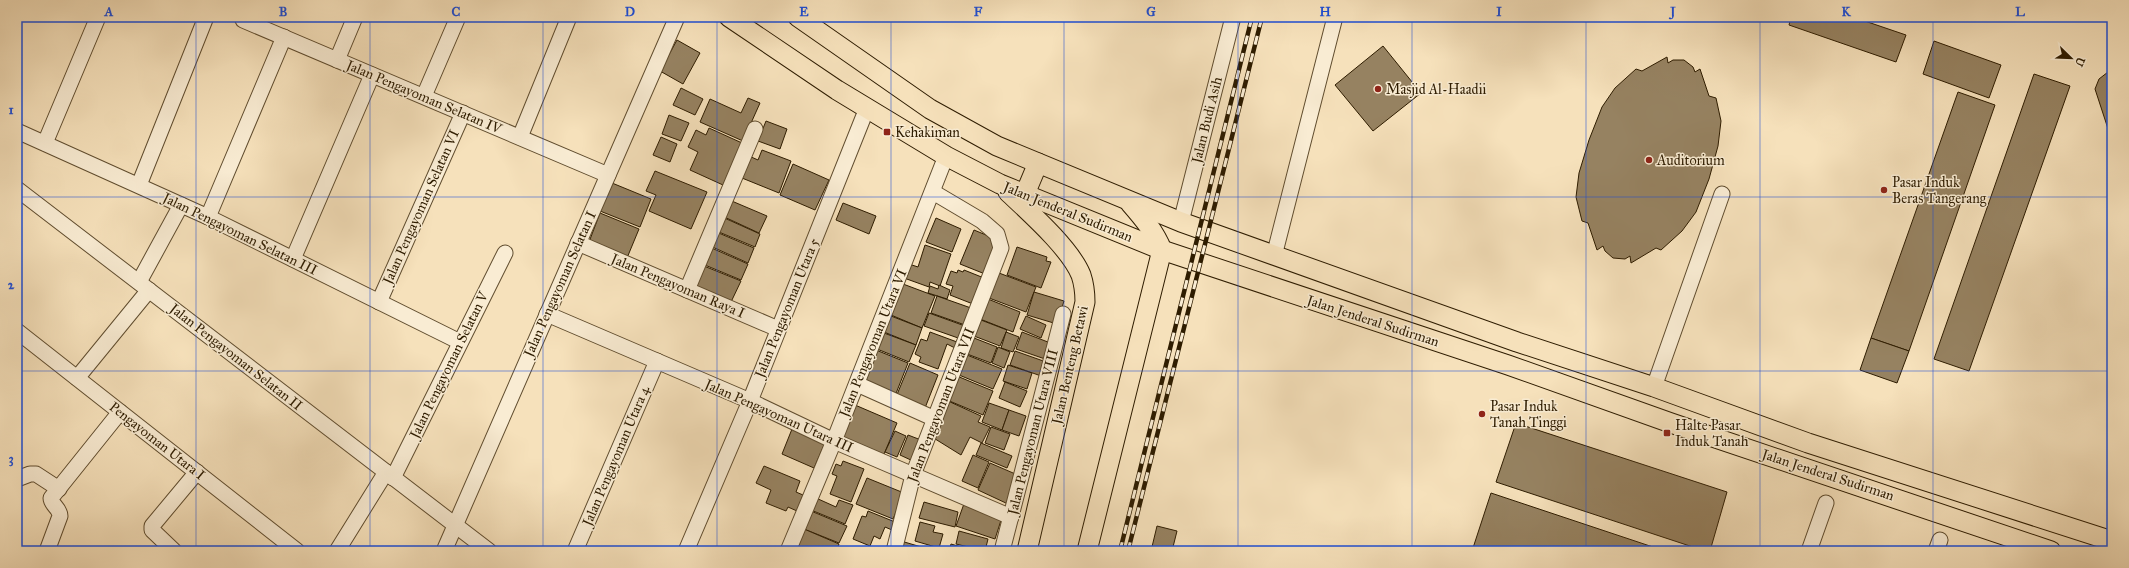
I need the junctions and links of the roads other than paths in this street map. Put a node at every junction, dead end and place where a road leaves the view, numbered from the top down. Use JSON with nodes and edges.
{"nodes":[{"id":1,"x":98,"y":17,"type":"edge"},
{"id":2,"x":206,"y":17,"type":"edge"},
{"id":3,"x":354,"y":17,"type":"edge"},
{"id":4,"x":458,"y":17,"type":"edge"},
{"id":5,"x":569,"y":17,"type":"edge"},
{"id":6,"x":677,"y":17,"type":"edge"},
{"id":7,"x":729,"y":17,"type":"edge"},
{"id":8,"x":798,"y":17,"type":"edge"},
{"id":9,"x":1233,"y":17,"type":"edge"},
{"id":10,"x":1335,"y":17,"type":"edge"},
{"id":11,"x":243,"y":18,"type":"edge"},
{"id":12,"x":284,"y":37,"type":"junction"},
{"id":13,"x":337,"y":60,"type":"junction"},
{"id":14,"x":372,"y":75,"type":"junction"},
{"id":15,"x":424,"y":96,"type":"junction"},
{"id":16,"x":867,"y":108,"type":"junction"},
{"id":17,"x":463,"y":113,"type":"junction"},
{"id":18,"x":755,"y":129,"type":"dead end"},
{"id":19,"x":17,"y":131,"type":"edge"},
{"id":20,"x":520,"y":137,"type":"junction"},
{"id":21,"x":45,"y":144,"type":"junction"},
{"id":22,"x":946,"y":156,"type":"junction"},
{"id":23,"x":1038,"y":163,"type":"junction"},
{"id":24,"x":608,"y":175,"type":"junction"},
{"id":25,"x":1000,"y":184,"type":"junction"},
{"id":26,"x":139,"y":185,"type":"junction"},
{"id":27,"x":17,"y":189,"type":"edge"},
{"id":28,"x":933,"y":192,"type":"junction"},
{"id":29,"x":1025,"y":194,"type":"junction"},
{"id":30,"x":1722,"y":194,"type":"dead end"},
{"id":31,"x":1128,"y":200,"type":"junction"},
{"id":32,"x":181,"y":205,"type":"junction"},
{"id":33,"x":208,"y":217,"type":"junction"},
{"id":34,"x":1181,"y":222,"type":"junction"},
{"id":35,"x":578,"y":243,"type":"junction"},
{"id":36,"x":1162,"y":250,"type":"junction"},
{"id":37,"x":505,"y":253,"type":"dead end"},
{"id":38,"x":1274,"y":256,"type":"junction"},
{"id":39,"x":293,"y":259,"type":"junction"},
{"id":40,"x":144,"y":286,"type":"junction"},
{"id":41,"x":687,"y":290,"type":"junction"},
{"id":42,"x":379,"y":302,"type":"junction"},
{"id":43,"x":547,"y":314,"type":"junction"},
{"id":44,"x":1063,"y":314,"type":"dead end"},
{"id":45,"x":778,"y":329,"type":"junction"},
{"id":46,"x":17,"y":331,"type":"edge"},
{"id":47,"x":460,"y":342,"type":"junction"},
{"id":48,"x":657,"y":361,"type":"junction"},
{"id":49,"x":78,"y":378,"type":"junction"},
{"id":50,"x":857,"y":384,"type":"junction"},
{"id":51,"x":1654,"y":387,"type":"junction"},
{"id":52,"x":750,"y":401,"type":"junction"},
{"id":53,"x":120,"y":412,"type":"junction"},
{"id":54,"x":935,"y":419,"type":"junction"},
{"id":55,"x":834,"y":442,"type":"junction"},
{"id":56,"x":197,"y":472,"type":"junction"},
{"id":57,"x":390,"y":475,"type":"junction"},
{"id":58,"x":913,"y":475,"type":"junction"},
{"id":59,"x":17,"y":478,"type":"edge"},
{"id":60,"x":59,"y":489,"type":"junction"},
{"id":61,"x":1826,"y":503,"type":"dead end"},
{"id":62,"x":1011,"y":517,"type":"junction"},
{"id":63,"x":455,"y":525,"type":"junction"},
{"id":64,"x":2112,"y":542,"type":"edge"},
{"id":65,"x":47,"y":551,"type":"edge"},
{"id":66,"x":174,"y":551,"type":"edge"},
{"id":67,"x":297,"y":551,"type":"edge"},
{"id":68,"x":337,"y":551,"type":"edge"},
{"id":69,"x":444,"y":551,"type":"edge"},
{"id":70,"x":489,"y":551,"type":"edge"},
{"id":71,"x":575,"y":551,"type":"edge"},
{"id":72,"x":686,"y":551,"type":"edge"},
{"id":73,"x":788,"y":551,"type":"edge"},
{"id":74,"x":894,"y":551,"type":"edge"},
{"id":75,"x":1002,"y":551,"type":"edge"},
{"id":76,"x":1027,"y":551,"type":"edge"},
{"id":77,"x":1087,"y":551,"type":"edge"},
{"id":78,"x":1809,"y":551,"type":"edge"},
{"id":79,"x":2052,"y":551,"type":"edge"}],
"edges":[{"from":1,"to":21,"type":"street"},
{"from":2,"to":26,"type":"street"},
{"from":3,"to":13,"type":"street"},
{"from":4,"to":15,"type":"street"},
{"from":5,"to":20,"type":"street"},
{"from":6,"to":24,"type":"street","name":"Jalan Pengayoman Selatan I"},
{"from":7,"to":16,"type":"main road","name":"Jalan Jenderal Sudirman"},
{"from":8,"to":23,"type":"main road","name":"Jalan Jenderal Sudirman"},
{"from":9,"to":34,"type":"street","name":"Jalan Budi Asih"},
{"from":10,"to":38,"type":"street"},
{"from":11,"to":12,"type":"street","name":"Jalan Pengayoman Selatan IV"},
{"from":12,"to":13,"type":"street","name":"Jalan Pengayoman Selatan IV"},
{"from":12,"to":33,"type":"street"},
{"from":13,"to":14,"type":"street","name":"Jalan Pengayoman Selatan IV"},
{"from":14,"to":15,"type":"street","name":"Jalan Pengayoman Selatan IV"},
{"from":14,"to":39,"type":"street"},
{"from":15,"to":17,"type":"street","name":"Jalan Pengayoman Selatan IV"},
{"from":16,"to":22,"type":"main road","name":"Jalan Jenderal Sudirman"},
{"from":16,"to":45,"type":"street","name":"Jalan Pengayoman Utara 5"},
{"from":17,"to":20,"type":"street","name":"Jalan Pengayoman Selatan IV"},
{"from":17,"to":42,"type":"street","name":"Jalan Pengayoman Selatan VI"},
{"from":18,"to":41,"type":"street"},
{"from":19,"to":21,"type":"street","name":"Jalan Pengayoman Selatan III"},
{"from":20,"to":24,"type":"street","name":"Jalan Pengayoman Selatan IV"},
{"from":21,"to":26,"type":"street","name":"Jalan Pengayoman Selatan III"},
{"from":22,"to":25,"type":"main road","name":"Jalan Jenderal Sudirman"},
{"from":22,"to":28,"type":"street","name":"Jalan Pengayoman Utara VI"},
{"from":23,"to":29,"type":"main road"},
{"from":23,"to":31,"type":"main road","name":"Jalan Jenderal Sudirman"},
{"from":24,"to":35,"type":"street","name":"Jalan Pengayoman Selatan I"},
{"from":25,"to":29,"type":"main road","name":"Jalan Jenderal Sudirman"},
{"from":25,"to":76,"type":"main road","name":"Jalan Benteng Betawi"},
{"from":26,"to":32,"type":"street","name":"Jalan Pengayoman Selatan III"},
{"from":27,"to":40,"type":"street","name":"Jalan Pengayoman Selatan II"},
{"from":28,"to":50,"type":"street","name":"Jalan Pengayoman Utara VI"},
{"from":28,"to":54,"type":"street","name":"Jalan Pengayoman Utara VII"},
{"from":29,"to":36,"type":"main road","name":"Jalan Jenderal Sudirman"},
{"from":30,"to":51,"type":"street"},
{"from":31,"to":34,"type":"main road","name":"Jalan Jenderal Sudirman"},
{"from":31,"to":36,"type":"main road"},
{"from":32,"to":33,"type":"street","name":"Jalan Pengayoman Selatan III"},
{"from":32,"to":40,"type":"street"},
{"from":33,"to":39,"type":"street","name":"Jalan Pengayoman Selatan III"},
{"from":34,"to":38,"type":"main road","name":"Jalan Jenderal Sudirman"},
{"from":35,"to":41,"type":"street","name":"Jalan Pengayoman Raya I"},
{"from":35,"to":43,"type":"street","name":"Jalan Pengayoman Selatan I"},
{"from":36,"to":77,"type":"main road"},
{"from":36,"to":79,"type":"main road","name":"Jalan Jenderal Sudirman"},
{"from":37,"to":47,"type":"street","name":"Jalan Pengayoman Selatan V"},
{"from":38,"to":51,"type":"main road","name":"Jalan Jenderal Sudirman"},
{"from":39,"to":42,"type":"street","name":"Jalan Pengayoman Selatan III"},
{"from":40,"to":49,"type":"street"},
{"from":40,"to":57,"type":"street","name":"Jalan Pengayoman Selatan II"},
{"from":41,"to":45,"type":"street","name":"Jalan Pengayoman Raya I"},
{"from":42,"to":47,"type":"street","name":"Jalan Pengayoman Selatan III"},
{"from":43,"to":48,"type":"street","name":"Jalan Pengayoman Utara III"},
{"from":43,"to":63,"type":"street","name":"Jalan Pengayoman Selatan I"},
{"from":44,"to":62,"type":"street","name":"Jalan Pengayoman Utara VIII"},
{"from":45,"to":52,"type":"street","name":"Jalan Pengayoman Utara 5"},
{"from":46,"to":49,"type":"street","name":"Pengayoman Utara I"},
{"from":47,"to":57,"type":"street","name":"Jalan Pengayoman Selatan V"},
{"from":48,"to":52,"type":"street","name":"Jalan Pengayoman Utara III"},
{"from":48,"to":71,"type":"street","name":"Jalan Pengayoman Utara 4"},
{"from":49,"to":53,"type":"street","name":"Pengayoman Utara I"},
{"from":50,"to":54,"type":"street"},
{"from":50,"to":55,"type":"street","name":"Jalan Pengayoman Utara VI"},
{"from":51,"to":64,"type":"main road","name":"Jalan Jenderal Sudirman"},
{"from":52,"to":55,"type":"street","name":"Jalan Pengayoman Utara III"},
{"from":52,"to":72,"type":"street","name":"Jalan Pengayoman Utara 5"},
{"from":53,"to":56,"type":"street","name":"Pengayoman Utara I"},
{"from":53,"to":60,"type":"street"},
{"from":54,"to":58,"type":"street","name":"Jalan Pengayoman Utara VII"},
{"from":55,"to":58,"type":"street","name":"Jalan Pengayoman Utara III"},
{"from":55,"to":73,"type":"street","name":"Jalan Pengayoman Utara VI"},
{"from":56,"to":66,"type":"street"},
{"from":56,"to":67,"type":"street","name":"Pengayoman Utara I"},
{"from":57,"to":63,"type":"street","name":"Jalan Pengayoman Selatan II"},
{"from":57,"to":68,"type":"street","name":"Jalan Pengayoman Selatan V"},
{"from":58,"to":62,"type":"street","name":"Jalan Pengayoman Utara III"},
{"from":58,"to":74,"type":"street","name":"Jalan Pengayoman Utara VII"},
{"from":59,"to":60,"type":"street"},
{"from":60,"to":65,"type":"street"},
{"from":61,"to":78,"type":"street"},
{"from":62,"to":75,"type":"street","name":"Jalan Pengayoman Utara VIII"},
{"from":63,"to":69,"type":"street","name":"Jalan Pengayoman Selatan I"},
{"from":63,"to":70,"type":"street","name":"Jalan Pengayoman Selatan II"}]}
